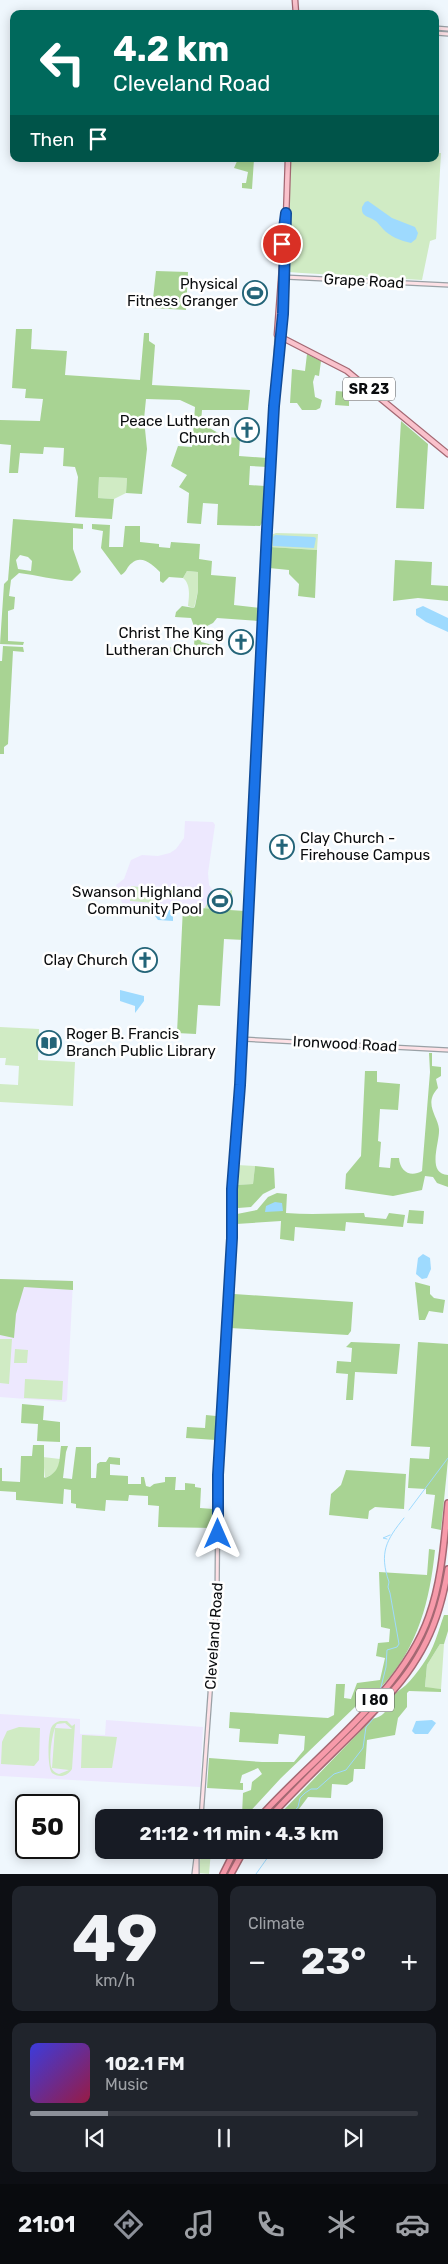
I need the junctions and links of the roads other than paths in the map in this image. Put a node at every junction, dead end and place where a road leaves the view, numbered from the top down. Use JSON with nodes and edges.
{"nodes":[{"id":1,"x":288,"y":162,"type":"edge"},
{"id":2,"x":282,"y":277,"type":"junction"},
{"id":3,"x":448,"y":285,"type":"edge"},
{"id":4,"x":279,"y":336,"type":"junction"},
{"id":5,"x":448,"y":454,"type":"edge"},
{"id":6,"x":242,"y":1038,"type":"junction"},
{"id":7,"x":448,"y":1050,"type":"edge"},
{"id":8,"x":448,"y":1503,"type":"edge"},
{"id":9,"x":448,"y":1569,"type":"edge"},
{"id":10,"x":202,"y":1809,"type":"edge"},
{"id":11,"x":268,"y":1809,"type":"edge"},
{"id":12,"x":278,"y":1809,"type":"edge"},
{"id":13,"x":197,"y":1859,"type":"edge"},
{"id":14,"x":230,"y":1859,"type":"edge"},
{"id":15,"x":239,"y":1859,"type":"edge"},
{"id":16,"x":195,"y":1874,"type":"edge"},
{"id":17,"x":223,"y":1874,"type":"edge"},
{"id":18,"x":231,"y":1874,"type":"edge"}],
"edges":[{"from":1,"to":2,"type":"main road","name":"Cleveland Road"},
{"from":2,"to":3,"type":"main road","name":"Grape Road"},
{"from":2,"to":4,"type":"main road","name":"Cleveland Road"},
{"from":4,"to":5,"type":"main road","number":"SR 23"},
{"from":4,"to":6,"type":"main road","name":"Cleveland Road"},
{"from":6,"to":7,"type":"main road","name":"Ironwood Road"},
{"from":6,"to":10,"type":"main road","name":"Cleveland Road"},
{"from":8,"to":11,"type":"highway","number":"I 80"},
{"from":9,"to":12,"type":"highway","number":"I 80"},
{"from":13,"to":16,"type":"main road"},
{"from":14,"to":17,"type":"highway"},
{"from":15,"to":18,"type":"highway"}]}
